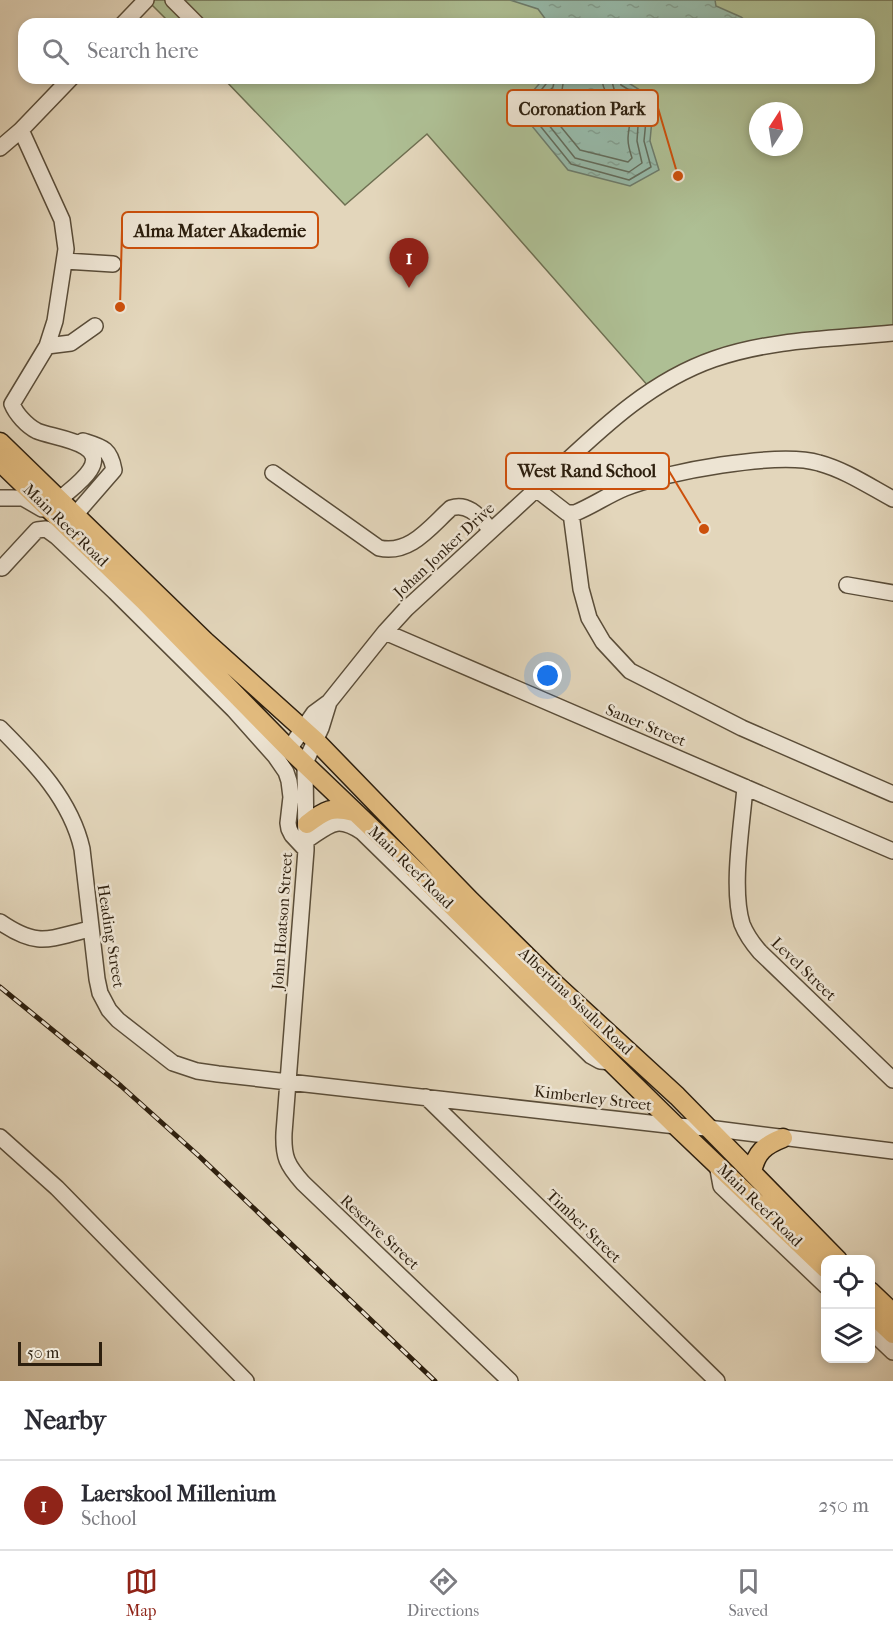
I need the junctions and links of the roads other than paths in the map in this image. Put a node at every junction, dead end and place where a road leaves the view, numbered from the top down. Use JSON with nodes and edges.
{"nodes":[{"id":1,"x":146,"y":0,"type":"edge"},
{"id":2,"x":173,"y":0,"type":"edge"},
{"id":3,"x":129,"y":18,"type":"edge"},
{"id":4,"x":191,"y":18,"type":"edge"},
{"id":5,"x":65,"y":84,"type":"edge"},
{"id":6,"x":21,"y":130,"type":"junction"},
{"id":7,"x":0,"y":148,"type":"edge"},
{"id":8,"x":65,"y":261,"type":"junction"},
{"id":9,"x":113,"y":264,"type":"dead end"},
{"id":10,"x":96,"y":326,"type":"dead end"},
{"id":11,"x":893,"y":333,"type":"edge"},
{"id":12,"x":47,"y":346,"type":"junction"},
{"id":13,"x":6,"y":404,"type":"edge"},
{"id":14,"x":65,"y":439,"type":"junction"},
{"id":15,"x":0,"y":442,"type":"edge"},
{"id":16,"x":0,"y":462,"type":"edge"},
{"id":17,"x":273,"y":473,"type":"dead end"},
{"id":18,"x":536,"y":489,"type":"junction"},
{"id":19,"x":0,"y":498,"type":"edge"},
{"id":20,"x":893,"y":499,"type":"edge"},
{"id":21,"x":60,"y":500,"type":"junction"},
{"id":22,"x":571,"y":513,"type":"junction"},
{"id":23,"x":70,"y":519,"type":"junction"},
{"id":24,"x":491,"y":530,"type":"junction"},
{"id":25,"x":2,"y":568,"type":"dead end"},
{"id":26,"x":847,"y":585,"type":"dead end"},
{"id":27,"x":893,"y":593,"type":"edge"},
{"id":28,"x":385,"y":632,"type":"junction"},
{"id":29,"x":0,"y":728,"type":"edge"},
{"id":30,"x":309,"y":735,"type":"junction"},
{"id":31,"x":289,"y":749,"type":"junction"},
{"id":32,"x":305,"y":763,"type":"junction"},
{"id":33,"x":745,"y":787,"type":"junction"},
{"id":34,"x":893,"y":794,"type":"edge"},
{"id":35,"x":354,"y":812,"type":"junction"},
{"id":36,"x":307,"y":838,"type":"junction"},
{"id":37,"x":893,"y":850,"type":"edge"},
{"id":38,"x":0,"y":921,"type":"edge"},
{"id":39,"x":90,"y":929,"type":"junction"},
{"id":40,"x":612,"y":1062,"type":"junction"},
{"id":41,"x":893,"y":1080,"type":"edge"},
{"id":42,"x":288,"y":1081,"type":"junction"},
{"id":43,"x":426,"y":1097,"type":"junction"},
{"id":44,"x":676,"y":1126,"type":"junction"},
{"id":45,"x":708,"y":1128,"type":"junction"},
{"id":46,"x":0,"y":1137,"type":"edge"},
{"id":47,"x":783,"y":1138,"type":"junction"},
{"id":48,"x":893,"y":1151,"type":"edge"},
{"id":49,"x":717,"y":1164,"type":"junction"},
{"id":50,"x":752,"y":1172,"type":"junction"},
{"id":51,"x":833,"y":1255,"type":"edge"},
{"id":52,"x":821,"y":1265,"type":"edge"},
{"id":53,"x":821,"y":1282,"type":"edge"},
{"id":54,"x":875,"y":1296,"type":"edge"},
{"id":55,"x":893,"y":1313,"type":"edge"},
{"id":56,"x":875,"y":1317,"type":"edge"},
{"id":57,"x":893,"y":1334,"type":"edge"},
{"id":58,"x":875,"y":1335,"type":"edge"},
{"id":59,"x":893,"y":1352,"type":"edge"},
{"id":60,"x":246,"y":1381,"type":"edge"},
{"id":61,"x":510,"y":1381,"type":"edge"},
{"id":62,"x":717,"y":1381,"type":"edge"}],
"edges":[{"from":1,"to":3,"type":"street"},
{"from":2,"to":4,"type":"street"},
{"from":5,"to":6,"type":"street"},
{"from":6,"to":7,"type":"street"},
{"from":6,"to":8,"type":"street"},
{"from":8,"to":9,"type":"street"},
{"from":8,"to":12,"type":"street"},
{"from":10,"to":12,"type":"street"},
{"from":11,"to":18,"type":"street","name":"Johan Jonker Drive"},
{"from":12,"to":13,"type":"street"},
{"from":13,"to":14,"type":"street"},
{"from":14,"to":21,"type":"street"},
{"from":14,"to":23,"type":"street"},
{"from":15,"to":21,"type":"main road","name":"Main Reef Road"},
{"from":16,"to":23,"type":"main road","name":"Main Reef Road"},
{"from":17,"to":24,"type":"street"},
{"from":18,"to":22,"type":"street"},
{"from":18,"to":24,"type":"street","name":"Johan Jonker Drive"},
{"from":19,"to":23,"type":"street"},
{"from":20,"to":22,"type":"street"},
{"from":21,"to":23,"type":"main road","name":"Main Reef Road"},
{"from":22,"to":34,"type":"street"},
{"from":23,"to":30,"type":"main road","name":"Main Reef Road"},
{"from":23,"to":31,"type":"main road","name":"Main Reef Road"},
{"from":24,"to":28,"type":"street","name":"Johan Jonker Drive"},
{"from":25,"to":36,"type":"street"},
{"from":26,"to":27,"type":"street"},
{"from":28,"to":30,"type":"street","name":"Johan Jonker Drive"},
{"from":28,"to":33,"type":"street","name":"Saner Street"},
{"from":29,"to":39,"type":"street","name":"Heading Street"},
{"from":30,"to":31,"type":"street","name":"Johan Jonker Drive"},
{"from":30,"to":32,"type":"street","name":"Johan Jonker Drive"},
{"from":30,"to":45,"type":"main road","name":"Albertina Sisulu Road"},
{"from":31,"to":32,"type":"main road","name":"Main Reef Road"},
{"from":32,"to":35,"type":"main road","name":"Main Reef Road"},
{"from":32,"to":36,"type":"street","name":"John Hoatson Street"},
{"from":33,"to":37,"type":"street","name":"Saner Street"},
{"from":33,"to":41,"type":"street","name":"Level Street"},
{"from":35,"to":36,"type":"main road"},
{"from":35,"to":40,"type":"main road","name":"Main Reef Road"},
{"from":36,"to":40,"type":"street"},
{"from":36,"to":42,"type":"street","name":"John Hoatson Street"},
{"from":38,"to":39,"type":"street"},
{"from":39,"to":42,"type":"street","name":"Heading Street"},
{"from":40,"to":44,"type":"main road","name":"Main Reef Road"},
{"from":42,"to":43,"type":"street","name":"Kimberley Street"},
{"from":42,"to":61,"type":"street","name":"Reserve Street"},
{"from":43,"to":44,"type":"street","name":"Kimberley Street"},
{"from":43,"to":62,"type":"street","name":"Timber Street"},
{"from":44,"to":45,"type":"street","name":"Kimberley Street"},
{"from":44,"to":49,"type":"main road","name":"Main Reef Road"},
{"from":45,"to":47,"type":"street","name":"Kimberley Street"},
{"from":45,"to":50,"type":"main road","name":"Albertina Sisulu Road"},
{"from":46,"to":60,"type":"street"},
{"from":47,"to":48,"type":"street","name":"Kimberley Street"},
{"from":47,"to":50,"type":"main road"},
{"from":49,"to":52,"type":"main road","name":"Main Reef Road"},
{"from":49,"to":53,"type":"street"},
{"from":50,"to":51,"type":"main road","name":"Albertina Sisulu Road"},
{"from":54,"to":55,"type":"main road"},
{"from":56,"to":57,"type":"main road"},
{"from":58,"to":59,"type":"street"}]}
